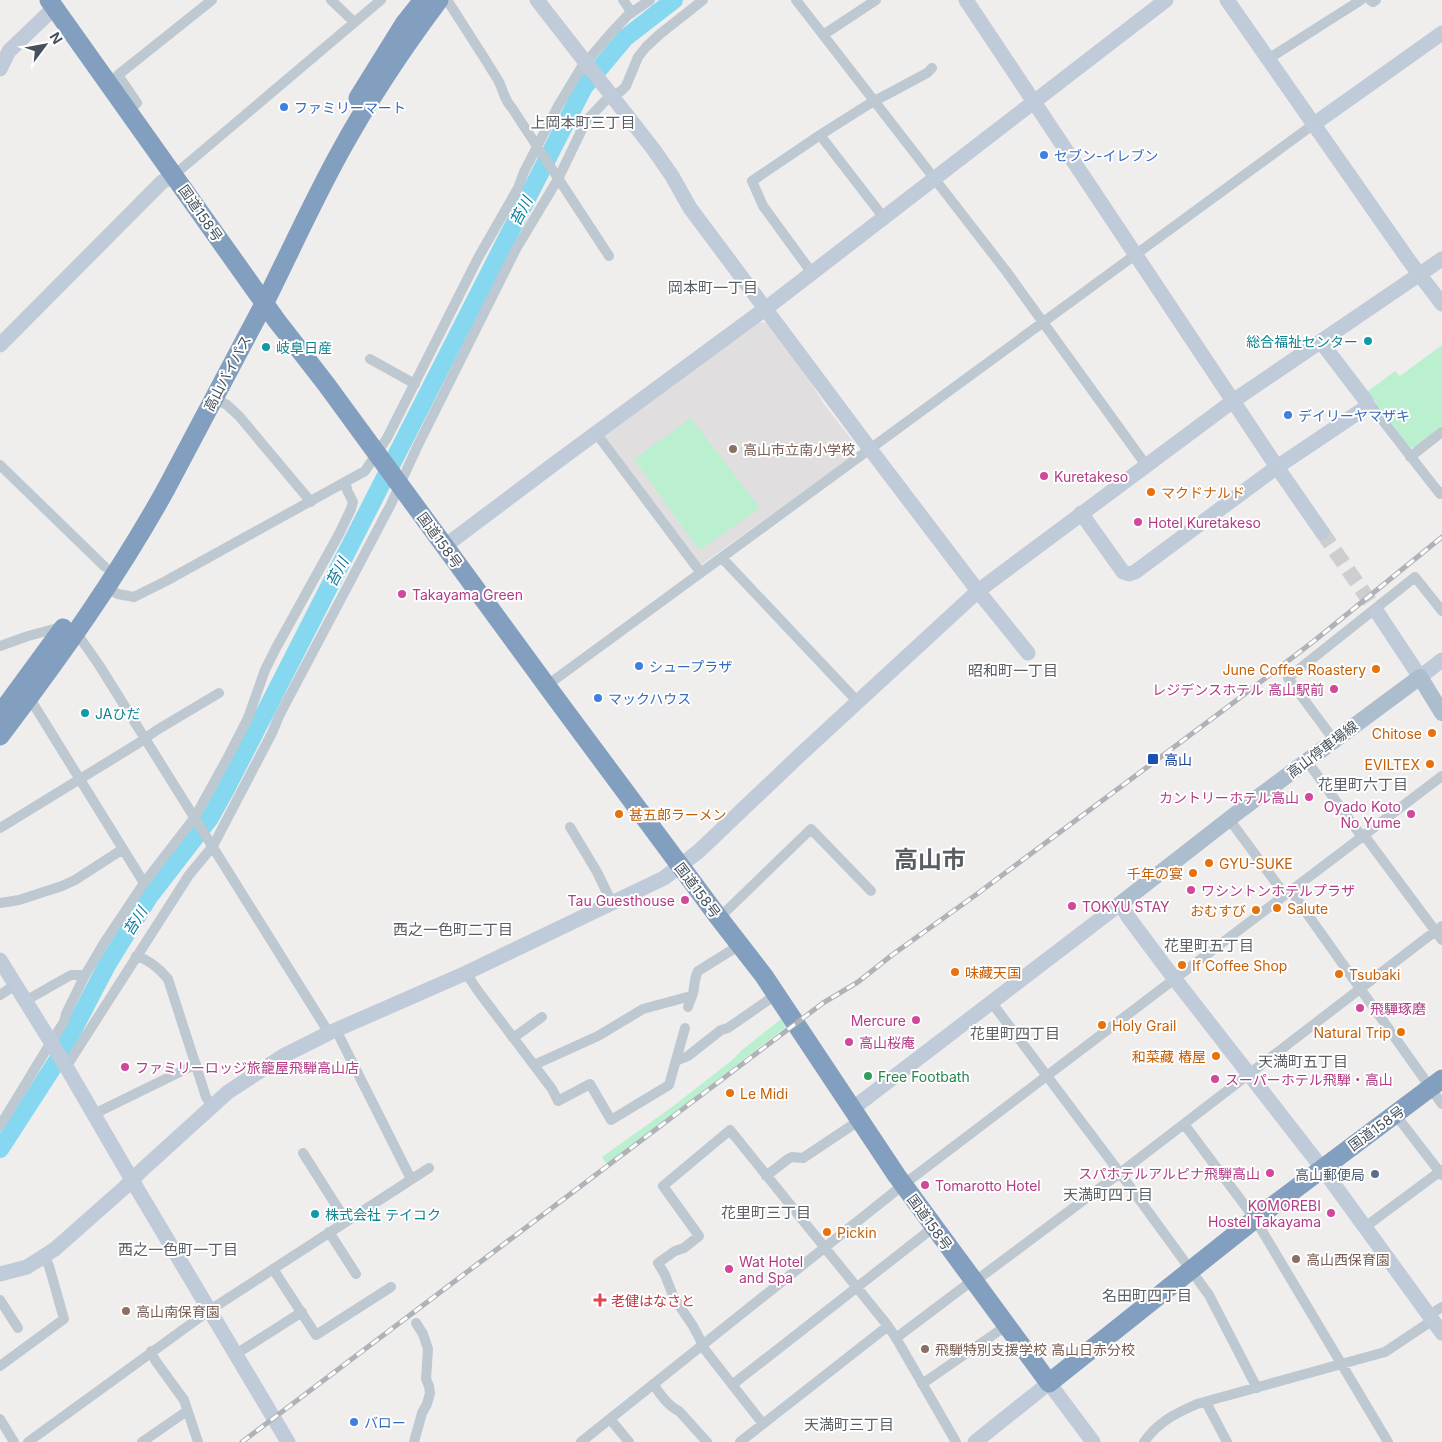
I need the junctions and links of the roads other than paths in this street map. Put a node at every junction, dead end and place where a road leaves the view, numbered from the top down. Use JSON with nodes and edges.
{"nodes":[{"id":1,"x":212,"y":0,"type":"edge"},
{"id":2,"x":331,"y":0,"type":"edge"},
{"id":3,"x":380,"y":0,"type":"edge"},
{"id":4,"x":423,"y":0,"type":"edge"},
{"id":5,"x":439,"y":0,"type":"edge"},
{"id":6,"x":446,"y":0,"type":"edge"},
{"id":7,"x":537,"y":0,"type":"edge"},
{"id":8,"x":624,"y":0,"type":"edge"},
{"id":9,"x":650,"y":0,"type":"edge"},
{"id":10,"x":703,"y":0,"type":"edge"},
{"id":11,"x":796,"y":0,"type":"edge"},
{"id":12,"x":876,"y":0,"type":"edge"},
{"id":13,"x":966,"y":0,"type":"edge"},
{"id":14,"x":1166,"y":0,"type":"edge"},
{"id":15,"x":1227,"y":0,"type":"edge"},
{"id":16,"x":1361,"y":0,"type":"edge"},
{"id":17,"x":1370,"y":0,"type":"edge"},
{"id":18,"x":1376,"y":0,"type":"edge"},
{"id":19,"x":52,"y":4,"type":"edge"},
{"id":20,"x":199,"y":4,"type":"edge"},
{"id":21,"x":632,"y":13,"type":"junction"},
{"id":22,"x":354,"y":22,"type":"junction"},
{"id":23,"x":1442,"y":33,"type":"edge"},
{"id":24,"x":823,"y":35,"type":"junction"},
{"id":25,"x":1268,"y":59,"type":"junction"},
{"id":26,"x":587,"y":63,"type":"junction"},
{"id":27,"x":932,"y":68,"type":"dead end"},
{"id":28,"x":0,"y":69,"type":"edge"},
{"id":29,"x":610,"y":93,"type":"junction"},
{"id":30,"x":875,"y":102,"type":"junction"},
{"id":31,"x":1033,"y":102,"type":"junction"},
{"id":32,"x":128,"y":111,"type":"junction"},
{"id":33,"x":1314,"y":124,"type":"junction"},
{"id":34,"x":820,"y":135,"type":"junction"},
{"id":35,"x":538,"y":147,"type":"junction"},
{"id":36,"x":174,"y":175,"type":"junction"},
{"id":37,"x":557,"y":176,"type":"junction"},
{"id":38,"x":934,"y":179,"type":"junction"},
{"id":39,"x":884,"y":218,"type":"junction"},
{"id":40,"x":1136,"y":255,"type":"junction"},
{"id":41,"x":609,"y":256,"type":"dead end"},
{"id":42,"x":1442,"y":260,"type":"edge"},
{"id":43,"x":812,"y":273,"type":"junction"},
{"id":44,"x":1420,"y":276,"type":"junction"},
{"id":45,"x":260,"y":297,"type":"junction"},
{"id":46,"x":1442,"y":304,"type":"edge"},
{"id":47,"x":766,"y":309,"type":"junction"},
{"id":48,"x":1044,"y":322,"type":"junction"},
{"id":49,"x":1320,"y":342,"type":"junction"},
{"id":50,"x":0,"y":345,"type":"edge"},
{"id":51,"x":370,"y":359,"type":"dead end"},
{"id":52,"x":414,"y":384,"type":"junction"},
{"id":53,"x":214,"y":398,"type":"junction"},
{"id":54,"x":1234,"y":402,"type":"junction"},
{"id":55,"x":1367,"y":404,"type":"junction"},
{"id":56,"x":1442,"y":432,"type":"edge"},
{"id":57,"x":596,"y":433,"type":"junction"},
{"id":58,"x":870,"y":450,"type":"junction"},
{"id":59,"x":378,"y":456,"type":"junction"},
{"id":60,"x":1410,"y":456,"type":"junction"},
{"id":61,"x":0,"y":465,"type":"edge"},
{"id":62,"x":1146,"y":465,"type":"junction"},
{"id":63,"x":1277,"y":468,"type":"junction"},
{"id":64,"x":346,"y":483,"type":"junction"},
{"id":65,"x":398,"y":483,"type":"junction"},
{"id":66,"x":1442,"y":492,"type":"edge"},
{"id":67,"x":311,"y":502,"type":"junction"},
{"id":68,"x":1081,"y":513,"type":"junction"},
{"id":69,"x":1322,"y":532,"type":"tunnel mouth"},
{"id":70,"x":445,"y":546,"type":"junction"},
{"id":71,"x":722,"y":558,"type":"junction"},
{"id":72,"x":105,"y":567,"type":"junction"},
{"id":73,"x":701,"y":573,"type":"junction"},
{"id":74,"x":106,"y":588,"type":"junction"},
{"id":75,"x":978,"y":591,"type":"junction"},
{"id":76,"x":1442,"y":611,"type":"edge"},
{"id":77,"x":1377,"y":612,"type":"tunnel mouth"},
{"id":78,"x":71,"y":629,"type":"junction"},
{"id":79,"x":0,"y":646,"type":"edge"},
{"id":80,"x":1028,"y":652,"type":"dead end"},
{"id":81,"x":1442,"y":660,"type":"edge"},
{"id":82,"x":1420,"y":677,"type":"junction"},
{"id":83,"x":546,"y":686,"type":"junction"},
{"id":84,"x":219,"y":693,"type":"dead end"},
{"id":85,"x":29,"y":698,"type":"junction"},
{"id":86,"x":858,"y":702,"type":"junction"},
{"id":87,"x":1442,"y":713,"type":"edge"},
{"id":88,"x":0,"y":714,"type":"edge"},
{"id":89,"x":0,"y":736,"type":"edge"},
{"id":90,"x":146,"y":738,"type":"junction"},
{"id":91,"x":1334,"y":740,"type":"junction"},
{"id":92,"x":1306,"y":761,"type":"junction"},
{"id":93,"x":1442,"y":776,"type":"edge"},
{"id":94,"x":80,"y":780,"type":"junction"},
{"id":95,"x":196,"y":818,"type":"junction"},
{"id":96,"x":1229,"y":819,"type":"junction"},
{"id":97,"x":570,"y":827,"type":"dead end"},
{"id":98,"x":0,"y":828,"type":"edge"},
{"id":99,"x":1363,"y":836,"type":"junction"},
{"id":100,"x":212,"y":844,"type":"junction"},
{"id":101,"x":122,"y":849,"type":"junction"},
{"id":102,"x":681,"y":866,"type":"junction"},
{"id":103,"x":144,"y":883,"type":"junction"},
{"id":104,"x":871,"y":891,"type":"dead end"},
{"id":105,"x":1288,"y":893,"type":"junction"},
{"id":106,"x":0,"y":903,"type":"edge"},
{"id":107,"x":612,"y":903,"type":"junction"},
{"id":108,"x":1120,"y":904,"type":"junction"},
{"id":109,"x":719,"y":918,"type":"junction"},
{"id":110,"x":1439,"y":929,"type":"edge"},
{"id":111,"x":1442,"y":940,"type":"edge"},
{"id":112,"x":740,"y":945,"type":"junction"},
{"id":113,"x":136,"y":956,"type":"junction"},
{"id":114,"x":0,"y":960,"type":"edge"},
{"id":115,"x":466,"y":973,"type":"junction"},
{"id":116,"x":84,"y":977,"type":"junction"},
{"id":117,"x":1175,"y":979,"type":"junction"},
{"id":118,"x":15,"y":985,"type":"junction"},
{"id":119,"x":1361,"y":989,"type":"junction"},
{"id":120,"x":777,"y":994,"type":"junction"},
{"id":121,"x":0,"y":996,"type":"edge"},
{"id":122,"x":691,"y":996,"type":"junction"},
{"id":123,"x":25,"y":1000,"type":"junction"},
{"id":124,"x":992,"y":1003,"type":"junction"},
{"id":125,"x":688,"y":1007,"type":"dead end"},
{"id":126,"x":542,"y":1017,"type":"dead end"},
{"id":127,"x":685,"y":1028,"type":"dead end"},
{"id":128,"x":332,"y":1031,"type":"junction"},
{"id":129,"x":513,"y":1038,"type":"junction"},
{"id":130,"x":52,"y":1044,"type":"junction"},
{"id":131,"x":676,"y":1061,"type":"junction"},
{"id":132,"x":196,"y":1064,"type":"junction"},
{"id":133,"x":65,"y":1065,"type":"junction"},
{"id":134,"x":534,"y":1065,"type":"junction"},
{"id":135,"x":1248,"y":1074,"type":"junction"},
{"id":136,"x":1046,"y":1076,"type":"junction"},
{"id":137,"x":1436,"y":1084,"type":"edge"},
{"id":138,"x":1442,"y":1104,"type":"edge"},
{"id":139,"x":212,"y":1106,"type":"junction"},
{"id":140,"x":94,"y":1114,"type":"junction"},
{"id":141,"x":856,"y":1114,"type":"junction"},
{"id":142,"x":1395,"y":1114,"type":"junction"},
{"id":143,"x":1184,"y":1124,"type":"junction"},
{"id":144,"x":0,"y":1126,"type":"edge"},
{"id":145,"x":303,"y":1153,"type":"dead end"},
{"id":146,"x":429,"y":1168,"type":"dead end"},
{"id":147,"x":1322,"y":1168,"type":"junction"},
{"id":148,"x":1441,"y":1172,"type":"edge"},
{"id":149,"x":1120,"y":1173,"type":"junction"},
{"id":150,"x":766,"y":1176,"type":"junction"},
{"id":151,"x":411,"y":1179,"type":"junction"},
{"id":152,"x":132,"y":1180,"type":"junction"},
{"id":153,"x":903,"y":1186,"type":"junction"},
{"id":154,"x":1255,"y":1219,"type":"junction"},
{"id":155,"x":346,"y":1221,"type":"junction"},
{"id":156,"x":934,"y":1227,"type":"junction"},
{"id":157,"x":1365,"y":1227,"type":"junction"},
{"id":158,"x":329,"y":1232,"type":"junction"},
{"id":159,"x":825,"y":1248,"type":"junction"},
{"id":160,"x":44,"y":1257,"type":"junction"},
{"id":161,"x":273,"y":1269,"type":"junction"},
{"id":162,"x":1191,"y":1270,"type":"junction"},
{"id":163,"x":0,"y":1274,"type":"edge"},
{"id":164,"x":356,"y":1274,"type":"dead end"},
{"id":165,"x":974,"y":1281,"type":"junction"},
{"id":166,"x":391,"y":1287,"type":"dead end"},
{"id":167,"x":858,"y":1288,"type":"junction"},
{"id":168,"x":0,"y":1300,"type":"edge"},
{"id":169,"x":1442,"y":1307,"type":"edge"},
{"id":170,"x":210,"y":1310,"type":"junction"},
{"id":171,"x":302,"y":1312,"type":"junction"},
{"id":172,"x":416,"y":1323,"type":"dead end"},
{"id":173,"x":1435,"y":1323,"type":"edge"},
{"id":174,"x":888,"y":1326,"type":"junction"},
{"id":175,"x":1006,"y":1326,"type":"junction"},
{"id":176,"x":18,"y":1328,"type":"dead end"},
{"id":177,"x":896,"y":1338,"type":"junction"},
{"id":178,"x":703,"y":1345,"type":"junction"},
{"id":179,"x":152,"y":1352,"type":"junction"},
{"id":180,"x":236,"y":1354,"type":"junction"},
{"id":181,"x":1342,"y":1364,"type":"junction"},
{"id":182,"x":0,"y":1366,"type":"edge"},
{"id":183,"x":1049,"y":1382,"type":"junction"},
{"id":184,"x":653,"y":1384,"type":"junction"},
{"id":185,"x":922,"y":1384,"type":"junction"},
{"id":186,"x":732,"y":1385,"type":"junction"},
{"id":187,"x":1257,"y":1388,"type":"junction"},
{"id":188,"x":1206,"y":1402,"type":"junction"},
{"id":189,"x":187,"y":1411,"type":"junction"},
{"id":190,"x":0,"y":1419,"type":"edge"},
{"id":191,"x":610,"y":1419,"type":"junction"},
{"id":192,"x":763,"y":1424,"type":"junction"},
{"id":193,"x":14,"y":1442,"type":"edge"},
{"id":194,"x":28,"y":1442,"type":"edge"},
{"id":195,"x":142,"y":1442,"type":"edge"},
{"id":196,"x":198,"y":1442,"type":"edge"},
{"id":197,"x":288,"y":1442,"type":"edge"},
{"id":198,"x":414,"y":1442,"type":"edge"},
{"id":199,"x":581,"y":1442,"type":"edge"},
{"id":200,"x":629,"y":1442,"type":"edge"},
{"id":201,"x":707,"y":1442,"type":"edge"},
{"id":202,"x":740,"y":1442,"type":"edge"},
{"id":203,"x":956,"y":1442,"type":"edge"},
{"id":204,"x":975,"y":1442,"type":"edge"},
{"id":205,"x":1093,"y":1442,"type":"edge"},
{"id":206,"x":1144,"y":1442,"type":"edge"},
{"id":207,"x":1227,"y":1442,"type":"edge"},
{"id":208,"x":1388,"y":1442,"type":"edge"}],
"edges":[{"from":1,"to":20,"type":"street"},
{"from":2,"to":22,"type":"street"},
{"from":3,"to":22,"type":"street"},
{"from":4,"to":45,"type":"highway","name":"高山バイパス"},
{"from":5,"to":45,"type":"highway","name":"高山バイパス"},
{"from":6,"to":35,"type":"street"},
{"from":7,"to":26,"type":"street"},
{"from":8,"to":21,"type":"street"},
{"from":9,"to":21,"type":"street"},
{"from":10,"to":29,"type":"street"},
{"from":11,"to":24,"type":"street"},
{"from":12,"to":24,"type":"street"},
{"from":13,"to":31,"type":"street"},
{"from":14,"to":31,"type":"street"},
{"from":15,"to":25,"type":"street"},
{"from":16,"to":25,"type":"street"},
{"from":17,"to":18,"type":"street"},
{"from":19,"to":28,"type":"street"},
{"from":19,"to":32,"type":"highway","name":"国道158号"},
{"from":20,"to":32,"type":"street"},
{"from":21,"to":26,"type":"street"},
{"from":22,"to":36,"type":"street"},
{"from":23,"to":33,"type":"street"},
{"from":24,"to":30,"type":"street"},
{"from":25,"to":33,"type":"street"},
{"from":26,"to":29,"type":"street"},
{"from":26,"to":35,"type":"street"},
{"from":27,"to":30,"type":"street"},
{"from":29,"to":37,"type":"street"},
{"from":29,"to":47,"type":"street"},
{"from":30,"to":34,"type":"street"},
{"from":30,"to":38,"type":"street"},
{"from":31,"to":38,"type":"street"},
{"from":31,"to":40,"type":"street"},
{"from":32,"to":36,"type":"highway","name":"国道158号"},
{"from":33,"to":40,"type":"street"},
{"from":33,"to":44,"type":"street"},
{"from":34,"to":39,"type":"street"},
{"from":34,"to":43,"type":"street"},
{"from":35,"to":37,"type":"street"},
{"from":35,"to":52,"type":"street"},
{"from":36,"to":45,"type":"highway","name":"国道158号"},
{"from":36,"to":50,"type":"street"},
{"from":37,"to":41,"type":"street"},
{"from":37,"to":65,"type":"street"},
{"from":38,"to":39,"type":"street"},
{"from":38,"to":48,"type":"street"},
{"from":39,"to":43,"type":"street"},
{"from":40,"to":48,"type":"street"},
{"from":40,"to":54,"type":"street"},
{"from":42,"to":44,"type":"street"},
{"from":43,"to":47,"type":"street"},
{"from":44,"to":46,"type":"street"},
{"from":44,"to":49,"type":"street"},
{"from":45,"to":53,"type":"highway","name":"高山バイパス"},
{"from":45,"to":59,"type":"highway","name":"国道158号"},
{"from":45,"to":72,"type":"highway","name":"高山バイパス"},
{"from":47,"to":57,"type":"street"},
{"from":47,"to":58,"type":"street"},
{"from":48,"to":58,"type":"street"},
{"from":48,"to":62,"type":"street"},
{"from":49,"to":54,"type":"street"},
{"from":49,"to":55,"type":"street"},
{"from":51,"to":52,"type":"street"},
{"from":52,"to":59,"type":"street"},
{"from":53,"to":67,"type":"street"},
{"from":53,"to":74,"type":"highway","name":"高山バイパス"},
{"from":54,"to":62,"type":"street"},
{"from":54,"to":63,"type":"street"},
{"from":55,"to":60,"type":"street"},
{"from":55,"to":63,"type":"street"},
{"from":56,"to":60,"type":"street"},
{"from":57,"to":70,"type":"street"},
{"from":57,"to":73,"type":"street"},
{"from":58,"to":71,"type":"street"},
{"from":58,"to":75,"type":"street"},
{"from":59,"to":64,"type":"street"},
{"from":59,"to":65,"type":"highway","name":"国道158号"},
{"from":60,"to":66,"type":"street"},
{"from":61,"to":72,"type":"street"},
{"from":62,"to":68,"type":"street"},
{"from":63,"to":68,"type":"street"},
{"from":63,"to":69,"type":"street"},
{"from":64,"to":67,"type":"street"},
{"from":64,"to":95,"type":"street"},
{"from":65,"to":70,"type":"highway","name":"国道158号"},
{"from":65,"to":100,"type":"street"},
{"from":67,"to":74,"type":"street"},
{"from":68,"to":75,"type":"street"},
{"from":70,"to":83,"type":"highway","name":"国道158号"},
{"from":71,"to":73,"type":"street"},
{"from":71,"to":86,"type":"street"},
{"from":72,"to":78,"type":"highway","name":"高山バイパス"},
{"from":73,"to":83,"type":"street"},
{"from":74,"to":78,"type":"highway","name":"高山バイパス"},
{"from":75,"to":80,"type":"street"},
{"from":75,"to":86,"type":"street"},
{"from":76,"to":91,"type":"street"},
{"from":77,"to":82,"type":"street"},
{"from":78,"to":79,"type":"street"},
{"from":78,"to":85,"type":"highway","name":"高山バイパス"},
{"from":78,"to":88,"type":"highway","name":"高山バイパス"},
{"from":78,"to":90,"type":"street"},
{"from":81,"to":82,"type":"street"},
{"from":82,"to":87,"type":"main road"},
{"from":82,"to":91,"type":"main road","name":"高山停車場線"},
{"from":83,"to":102,"type":"highway","name":"国道158号"},
{"from":84,"to":90,"type":"street"},
{"from":85,"to":89,"type":"highway","name":"高山バイパス"},
{"from":85,"to":94,"type":"street"},
{"from":86,"to":102,"type":"street"},
{"from":90,"to":94,"type":"street"},
{"from":90,"to":95,"type":"street"},
{"from":91,"to":92,"type":"main road","name":"高山停車場線"},
{"from":92,"to":96,"type":"main road","name":"高山停車場線"},
{"from":92,"to":99,"type":"street"},
{"from":93,"to":99,"type":"street"},
{"from":94,"to":98,"type":"street"},
{"from":94,"to":101,"type":"street"},
{"from":95,"to":100,"type":"street"},
{"from":95,"to":103,"type":"street"},
{"from":96,"to":105,"type":"street"},
{"from":96,"to":108,"type":"main road","name":"高山停車場線"},
{"from":97,"to":107,"type":"street"},
{"from":99,"to":105,"type":"street"},
{"from":99,"to":110,"type":"street"},
{"from":100,"to":113,"type":"street"},
{"from":100,"to":128,"type":"street"},
{"from":101,"to":103,"type":"street"},
{"from":101,"to":106,"type":"street"},
{"from":102,"to":107,"type":"street"},
{"from":102,"to":109,"type":"highway","name":"国道158号"},
{"from":103,"to":116,"type":"street"},
{"from":104,"to":109,"type":"street"},
{"from":105,"to":117,"type":"street"},
{"from":105,"to":119,"type":"street"},
{"from":107,"to":115,"type":"street"},
{"from":108,"to":117,"type":"street"},
{"from":108,"to":124,"type":"street"},
{"from":109,"to":112,"type":"highway","name":"国道158号"},
{"from":110,"to":111,"type":"street"},
{"from":110,"to":119,"type":"street"},
{"from":112,"to":120,"type":"highway","name":"国道158号"},
{"from":112,"to":122,"type":"street"},
{"from":113,"to":132,"type":"street"},
{"from":113,"to":133,"type":"street"},
{"from":114,"to":118,"type":"street"},
{"from":115,"to":128,"type":"street"},
{"from":115,"to":129,"type":"street"},
{"from":116,"to":123,"type":"street"},
{"from":116,"to":130,"type":"street"},
{"from":117,"to":135,"type":"street"},
{"from":117,"to":136,"type":"street"},
{"from":118,"to":121,"type":"street"},
{"from":118,"to":123,"type":"street"},
{"from":119,"to":135,"type":"street"},
{"from":119,"to":137,"type":"street"},
{"from":120,"to":131,"type":"street"},
{"from":120,"to":141,"type":"highway","name":"国道158号"},
{"from":122,"to":125,"type":"street"},
{"from":122,"to":134,"type":"street"},
{"from":123,"to":130,"type":"street"},
{"from":124,"to":136,"type":"street"},
{"from":124,"to":141,"type":"street"},
{"from":126,"to":129,"type":"street"},
{"from":127,"to":131,"type":"street"},
{"from":128,"to":139,"type":"street"},
{"from":128,"to":151,"type":"street"},
{"from":129,"to":134,"type":"street"},
{"from":130,"to":133,"type":"street"},
{"from":130,"to":144,"type":"street"},
{"from":131,"to":134,"type":"street"},
{"from":132,"to":139,"type":"street"},
{"from":132,"to":140,"type":"street"},
{"from":133,"to":140,"type":"street"},
{"from":135,"to":143,"type":"street"},
{"from":135,"to":147,"type":"street"},
{"from":136,"to":149,"type":"street"},
{"from":136,"to":153,"type":"street"},
{"from":137,"to":138,"type":"street"},
{"from":137,"to":142,"type":"highway","name":"国道158号"},
{"from":139,"to":152,"type":"street"},
{"from":140,"to":152,"type":"street"},
{"from":141,"to":150,"type":"street"},
{"from":141,"to":153,"type":"highway","name":"国道158号"},
{"from":142,"to":147,"type":"highway","name":"国道158号"},
{"from":142,"to":148,"type":"street"},
{"from":143,"to":149,"type":"street"},
{"from":143,"to":154,"type":"street"},
{"from":145,"to":155,"type":"street"},
{"from":146,"to":151,"type":"street"},
{"from":147,"to":154,"type":"highway","name":"国道158号"},
{"from":147,"to":157,"type":"street"},
{"from":148,"to":157,"type":"street"},
{"from":149,"to":162,"type":"street"},
{"from":149,"to":165,"type":"street"},
{"from":150,"to":159,"type":"street"},
{"from":150,"to":178,"type":"street"},
{"from":151,"to":155,"type":"street"},
{"from":152,"to":160,"type":"street"},
{"from":152,"to":170,"type":"street"},
{"from":153,"to":156,"type":"highway","name":"国道158号"},
{"from":153,"to":159,"type":"street"},
{"from":154,"to":162,"type":"highway","name":"国道158号"},
{"from":154,"to":181,"type":"street"},
{"from":155,"to":158,"type":"street"},
{"from":156,"to":165,"type":"highway","name":"国道158号"},
{"from":156,"to":167,"type":"street"},
{"from":157,"to":173,"type":"street"},
{"from":158,"to":161,"type":"street"},
{"from":158,"to":164,"type":"street"},
{"from":159,"to":167,"type":"street"},
{"from":159,"to":178,"type":"street"},
{"from":160,"to":163,"type":"street"},
{"from":160,"to":182,"type":"street"},
{"from":161,"to":170,"type":"street"},
{"from":161,"to":171,"type":"street"},
{"from":162,"to":183,"type":"highway","name":"国道158号"},
{"from":162,"to":187,"type":"street"},
{"from":165,"to":175,"type":"highway","name":"国道158号"},
{"from":165,"to":177,"type":"street"},
{"from":166,"to":171,"type":"street"},
{"from":167,"to":174,"type":"street"},
{"from":167,"to":186,"type":"street"},
{"from":168,"to":176,"type":"street"},
{"from":169,"to":173,"type":"street"},
{"from":170,"to":179,"type":"street"},
{"from":170,"to":180,"type":"street"},
{"from":171,"to":180,"type":"street"},
{"from":172,"to":198,"type":"street"},
{"from":173,"to":181,"type":"street"},
{"from":174,"to":177,"type":"street"},
{"from":174,"to":192,"type":"street"},
{"from":175,"to":183,"type":"highway","name":"国道158号"},
{"from":175,"to":185,"type":"street"},
{"from":177,"to":185,"type":"street"},
{"from":178,"to":184,"type":"street"},
{"from":178,"to":186,"type":"street"},
{"from":179,"to":189,"type":"street"},
{"from":179,"to":194,"type":"street"},
{"from":180,"to":197,"type":"street"},
{"from":181,"to":187,"type":"street"},
{"from":181,"to":208,"type":"street"},
{"from":183,"to":204,"type":"street"},
{"from":183,"to":205,"type":"street"},
{"from":184,"to":191,"type":"street"},
{"from":184,"to":201,"type":"street"},
{"from":185,"to":203,"type":"street"},
{"from":186,"to":192,"type":"street"},
{"from":187,"to":188,"type":"street"},
{"from":188,"to":206,"type":"street"},
{"from":188,"to":207,"type":"street"},
{"from":189,"to":195,"type":"street"},
{"from":189,"to":196,"type":"street"},
{"from":190,"to":193,"type":"street"},
{"from":191,"to":199,"type":"street"},
{"from":191,"to":200,"type":"street"},
{"from":192,"to":202,"type":"street"}]}
